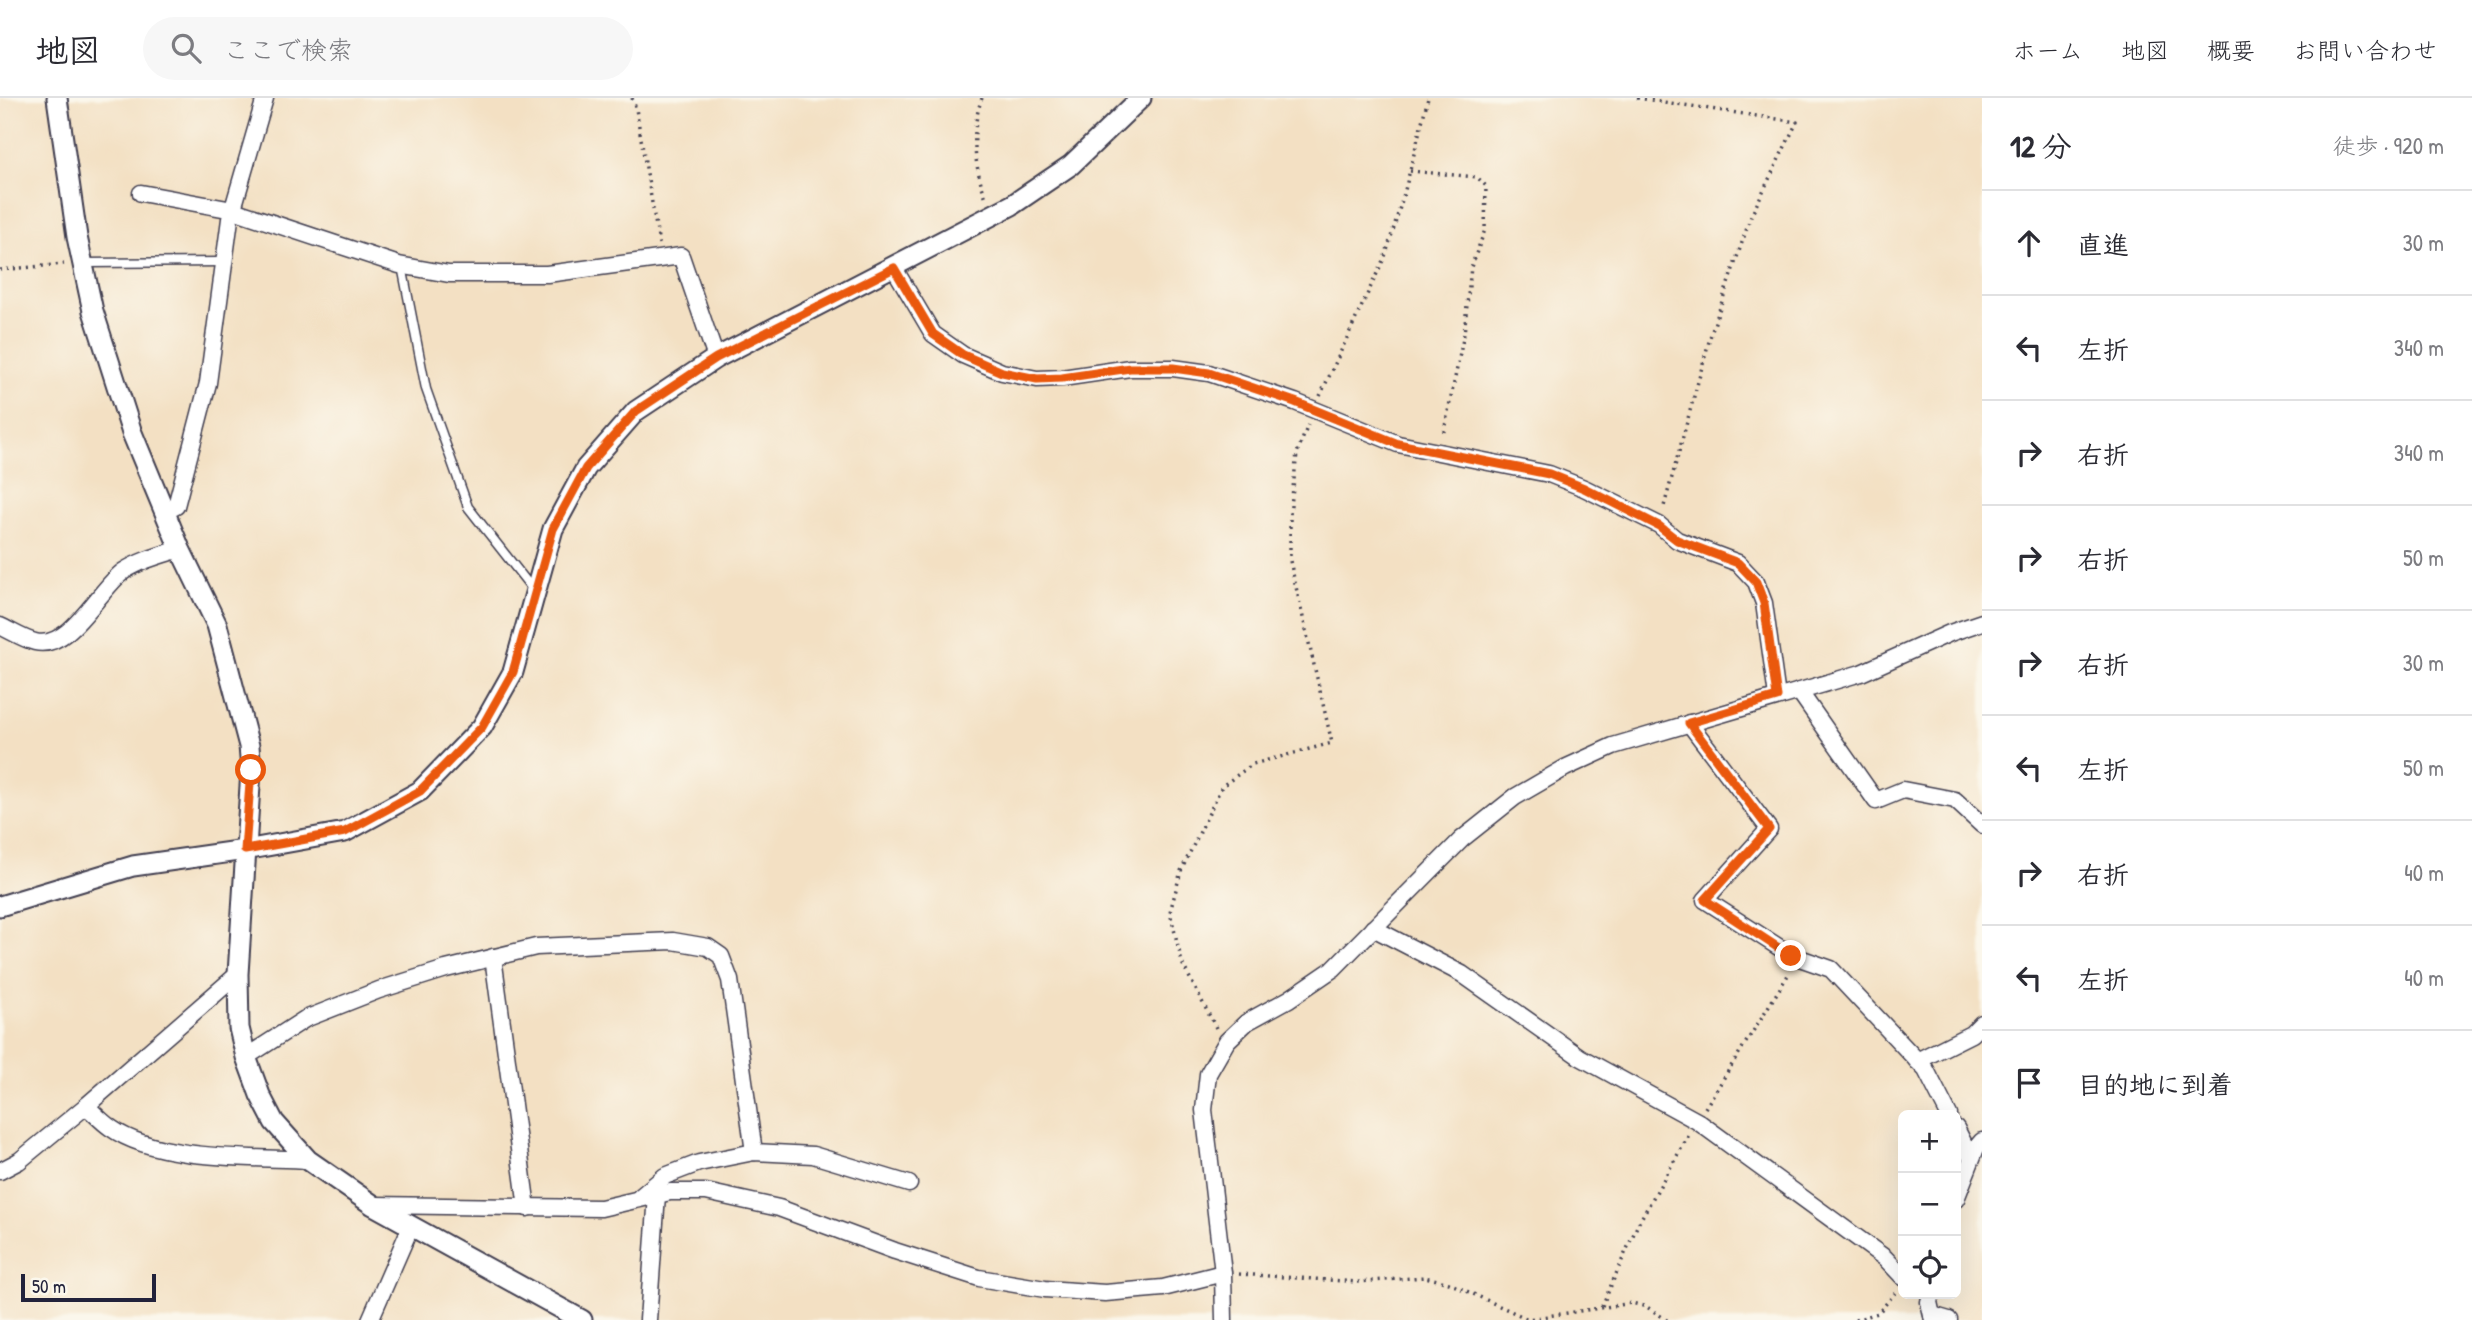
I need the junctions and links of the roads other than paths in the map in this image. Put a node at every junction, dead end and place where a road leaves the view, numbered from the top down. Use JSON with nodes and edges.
{"nodes":[{"id":1,"x":57,"y":98,"type":"edge"},
{"id":2,"x":265,"y":98,"type":"edge"},
{"id":3,"x":1141,"y":98,"type":"edge"},
{"id":4,"x":141,"y":193,"type":"dead end"},
{"id":5,"x":233,"y":211,"type":"junction"},
{"id":6,"x":224,"y":262,"type":"junction"},
{"id":7,"x":82,"y":263,"type":"junction"},
{"id":8,"x":402,"y":265,"type":"junction"},
{"id":9,"x":894,"y":268,"type":"junction"},
{"id":10,"x":716,"y":358,"type":"junction"},
{"id":11,"x":166,"y":511,"type":"junction"},
{"id":12,"x":180,"y":549,"type":"junction"},
{"id":13,"x":536,"y":594,"type":"junction"},
{"id":14,"x":1982,"y":622,"type":"edge"},
{"id":15,"x":0,"y":626,"type":"edge"},
{"id":16,"x":1799,"y":691,"type":"junction"},
{"id":17,"x":1777,"y":697,"type":"junction"},
{"id":18,"x":1689,"y":723,"type":"junction"},
{"id":19,"x":1982,"y":825,"type":"edge"},
{"id":20,"x":245,"y":850,"type":"junction"},
{"id":21,"x":0,"y":906,"type":"edge"},
{"id":22,"x":1373,"y":928,"type":"junction"},
{"id":23,"x":493,"y":957,"type":"junction"},
{"id":24,"x":238,"y":974,"type":"junction"},
{"id":25,"x":1982,"y":1023,"type":"edge"},
{"id":26,"x":246,"y":1057,"type":"junction"},
{"id":27,"x":1917,"y":1060,"type":"junction"},
{"id":28,"x":86,"y":1106,"type":"junction"},
{"id":29,"x":1947,"y":1110,"type":"edge"},
{"id":30,"x":1961,"y":1137,"type":"edge"},
{"id":31,"x":1982,"y":1141,"type":"edge"},
{"id":32,"x":754,"y":1152,"type":"junction"},
{"id":33,"x":1972,"y":1158,"type":"junction"},
{"id":34,"x":308,"y":1160,"type":"junction"},
{"id":35,"x":0,"y":1171,"type":"edge"},
{"id":36,"x":909,"y":1184,"type":"dead end"},
{"id":37,"x":1961,"y":1186,"type":"edge"},
{"id":38,"x":657,"y":1195,"type":"junction"},
{"id":39,"x":637,"y":1199,"type":"junction"},
{"id":40,"x":373,"y":1205,"type":"junction"},
{"id":41,"x":527,"y":1208,"type":"junction"},
{"id":42,"x":411,"y":1226,"type":"junction"},
{"id":43,"x":1898,"y":1272,"type":"edge"},
{"id":44,"x":1223,"y":1273,"type":"junction"},
{"id":45,"x":1929,"y":1305,"type":"edge"},
{"id":46,"x":370,"y":1320,"type":"edge"},
{"id":47,"x":582,"y":1320,"type":"edge"},
{"id":48,"x":648,"y":1320,"type":"edge"},
{"id":49,"x":1224,"y":1320,"type":"edge"},
{"id":50,"x":1949,"y":1320,"type":"edge"}],
"edges":[{"from":1,"to":7,"type":"street"},
{"from":2,"to":5,"type":"street"},
{"from":3,"to":9,"type":"street"},
{"from":4,"to":5,"type":"street"},
{"from":5,"to":6,"type":"street"},
{"from":5,"to":8,"type":"street"},
{"from":6,"to":7,"type":"lane"},
{"from":6,"to":11,"type":"street"},
{"from":7,"to":11,"type":"street"},
{"from":8,"to":10,"type":"street"},
{"from":8,"to":13,"type":"lane"},
{"from":9,"to":10,"type":"street"},
{"from":9,"to":17,"type":"street"},
{"from":10,"to":13,"type":"street"},
{"from":11,"to":12,"type":"street"},
{"from":12,"to":15,"type":"street"},
{"from":12,"to":20,"type":"street"},
{"from":13,"to":20,"type":"street"},
{"from":14,"to":16,"type":"street"},
{"from":16,"to":17,"type":"street"},
{"from":16,"to":19,"type":"street"},
{"from":17,"to":18,"type":"street"},
{"from":18,"to":22,"type":"street"},
{"from":18,"to":27,"type":"street"},
{"from":20,"to":21,"type":"street"},
{"from":20,"to":24,"type":"street"},
{"from":22,"to":43,"type":"street"},
{"from":22,"to":44,"type":"street"},
{"from":23,"to":26,"type":"street"},
{"from":23,"to":32,"type":"street"},
{"from":23,"to":41,"type":"street"},
{"from":24,"to":26,"type":"street"},
{"from":24,"to":28,"type":"street"},
{"from":25,"to":27,"type":"street"},
{"from":26,"to":34,"type":"street"},
{"from":27,"to":29,"type":"street"},
{"from":28,"to":34,"type":"street"},
{"from":28,"to":35,"type":"street"},
{"from":30,"to":33,"type":"street"},
{"from":31,"to":33,"type":"street"},
{"from":32,"to":36,"type":"street"},
{"from":32,"to":39,"type":"street"},
{"from":33,"to":37,"type":"street"},
{"from":34,"to":40,"type":"street"},
{"from":38,"to":39,"type":"street"},
{"from":38,"to":44,"type":"street"},
{"from":38,"to":48,"type":"street"},
{"from":39,"to":41,"type":"street"},
{"from":40,"to":41,"type":"street"},
{"from":40,"to":42,"type":"street"},
{"from":42,"to":46,"type":"street"},
{"from":42,"to":47,"type":"street"},
{"from":44,"to":49,"type":"street"},
{"from":45,"to":50,"type":"street"}]}
